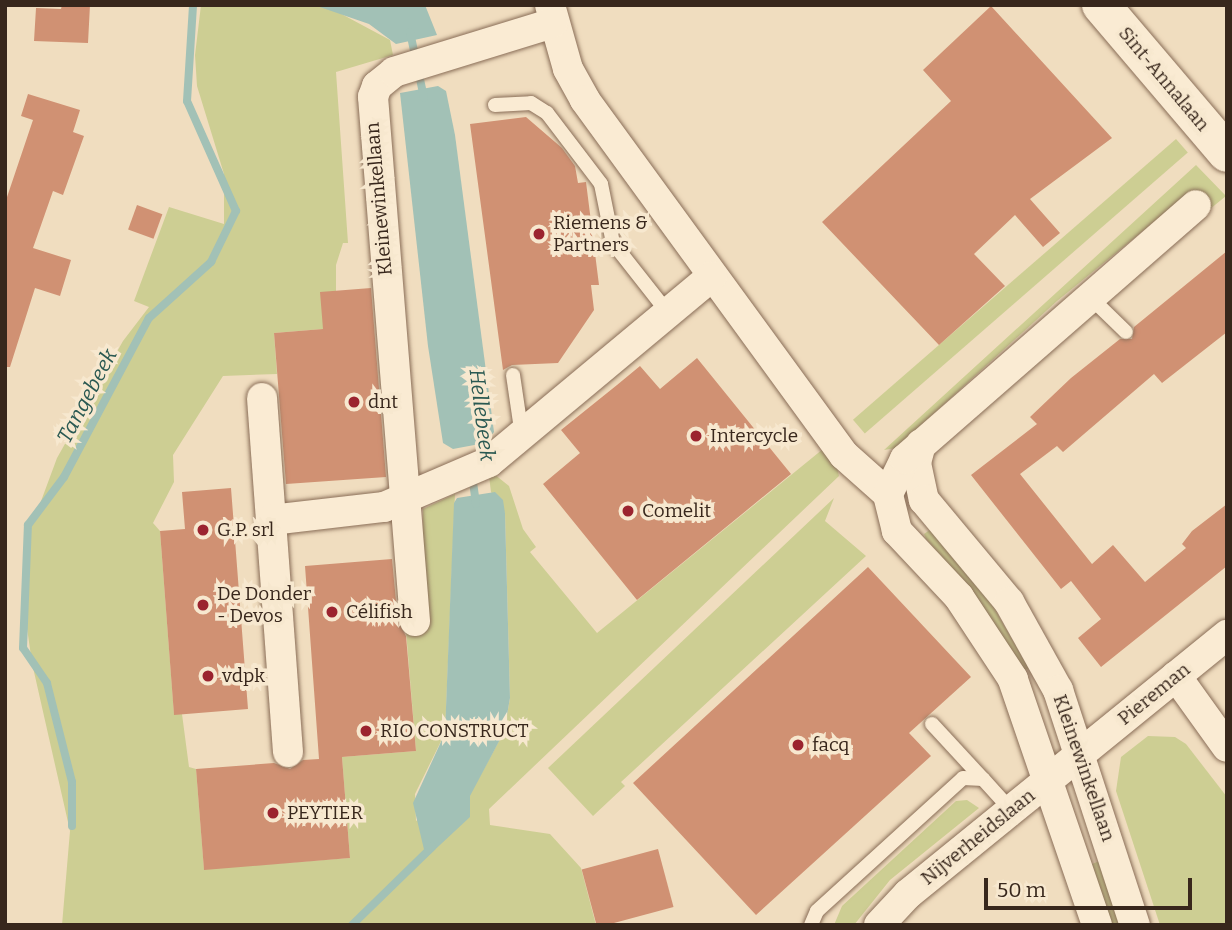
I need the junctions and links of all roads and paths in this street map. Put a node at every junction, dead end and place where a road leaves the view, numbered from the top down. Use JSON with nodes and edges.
{"nodes":[{"id":1,"x":1101,"y":5,"type":"edge"},
{"id":2,"x":1132,"y":5,"type":"edge"},
{"id":3,"x":551,"y":14,"type":"edge"},
{"id":4,"x":495,"y":106,"type":"dead end"},
{"id":5,"x":1227,"y":116,"type":"edge"},
{"id":6,"x":1227,"y":152,"type":"edge"},
{"id":7,"x":1196,"y":205,"type":"dead end"},
{"id":8,"x":712,"y":276,"type":"junction"},
{"id":9,"x":1090,"y":297,"type":"junction"},
{"id":10,"x":668,"y":313,"type":"junction"},
{"id":11,"x":1125,"y":332,"type":"dead end"},
{"id":12,"x":513,"y":375,"type":"dead end"},
{"id":13,"x":262,"y":398,"type":"dead end"},
{"id":14,"x":522,"y":436,"type":"junction"},
{"id":15,"x":921,"y":444,"type":"junction"},
{"id":16,"x":888,"y":494,"type":"junction"},
{"id":17,"x":405,"y":500,"type":"junction"},
{"id":18,"x":271,"y":520,"type":"junction"},
{"id":19,"x":415,"y":621,"type":"dead end"},
{"id":20,"x":1227,"y":635,"type":"edge"},
{"id":21,"x":1176,"y":677,"type":"junction"},
{"id":22,"x":932,"y":724,"type":"dead end"},
{"id":23,"x":1227,"y":747,"type":"edge"},
{"id":24,"x":288,"y":752,"type":"dead end"},
{"id":25,"x":1081,"y":754,"type":"junction"},
{"id":26,"x":983,"y":779,"type":"junction"},
{"id":27,"x":1049,"y":779,"type":"junction"},
{"id":28,"x":1011,"y":810,"type":"junction"},
{"id":29,"x":811,"y":925,"type":"edge"},
{"id":30,"x":879,"y":925,"type":"edge"},
{"id":31,"x":1097,"y":925,"type":"edge"},
{"id":32,"x":1135,"y":925,"type":"edge"}],
"edges":[{"from":1,"to":6,"type":"main road","name":"Sint-Annalaan"},
{"from":2,"to":5,"type":"main road","name":"Sint-Annalaan"},
{"from":3,"to":8,"type":"street","name":"Kleinewinkellaan"},
{"from":3,"to":17,"type":"street","name":"Kleinewinkellaan"},
{"from":4,"to":10,"type":"lane"},
{"from":7,"to":9,"type":"street"},
{"from":8,"to":10,"type":"street"},
{"from":8,"to":16,"type":"street","name":"Kleinewinkellaan"},
{"from":9,"to":11,"type":"lane"},
{"from":9,"to":15,"type":"street"},
{"from":10,"to":14,"type":"street"},
{"from":12,"to":14,"type":"lane"},
{"from":13,"to":18,"type":"street"},
{"from":14,"to":17,"type":"street"},
{"from":15,"to":16,"type":"street"},
{"from":15,"to":25,"type":"street","name":"Kleinewinkellaan"},
{"from":16,"to":27,"type":"street","name":"Kleinewinkellaan"},
{"from":17,"to":18,"type":"street"},
{"from":17,"to":19,"type":"street","name":"Kleinewinkellaan"},
{"from":18,"to":24,"type":"street"},
{"from":20,"to":21,"type":"street","name":"Piereman"},
{"from":21,"to":23,"type":"street"},
{"from":21,"to":25,"type":"street","name":"Piereman"},
{"from":22,"to":26,"type":"lane"},
{"from":25,"to":27,"type":"street","name":"Nijverheidslaan"},
{"from":25,"to":32,"type":"street","name":"Kleinewinkellaan"},
{"from":26,"to":28,"type":"lane"},
{"from":26,"to":29,"type":"lane"},
{"from":27,"to":28,"type":"street","name":"Nijverheidslaan"},
{"from":27,"to":31,"type":"street","name":"Kleinewinkellaan"},
{"from":28,"to":30,"type":"street","name":"Nijverheidslaan"}]}
